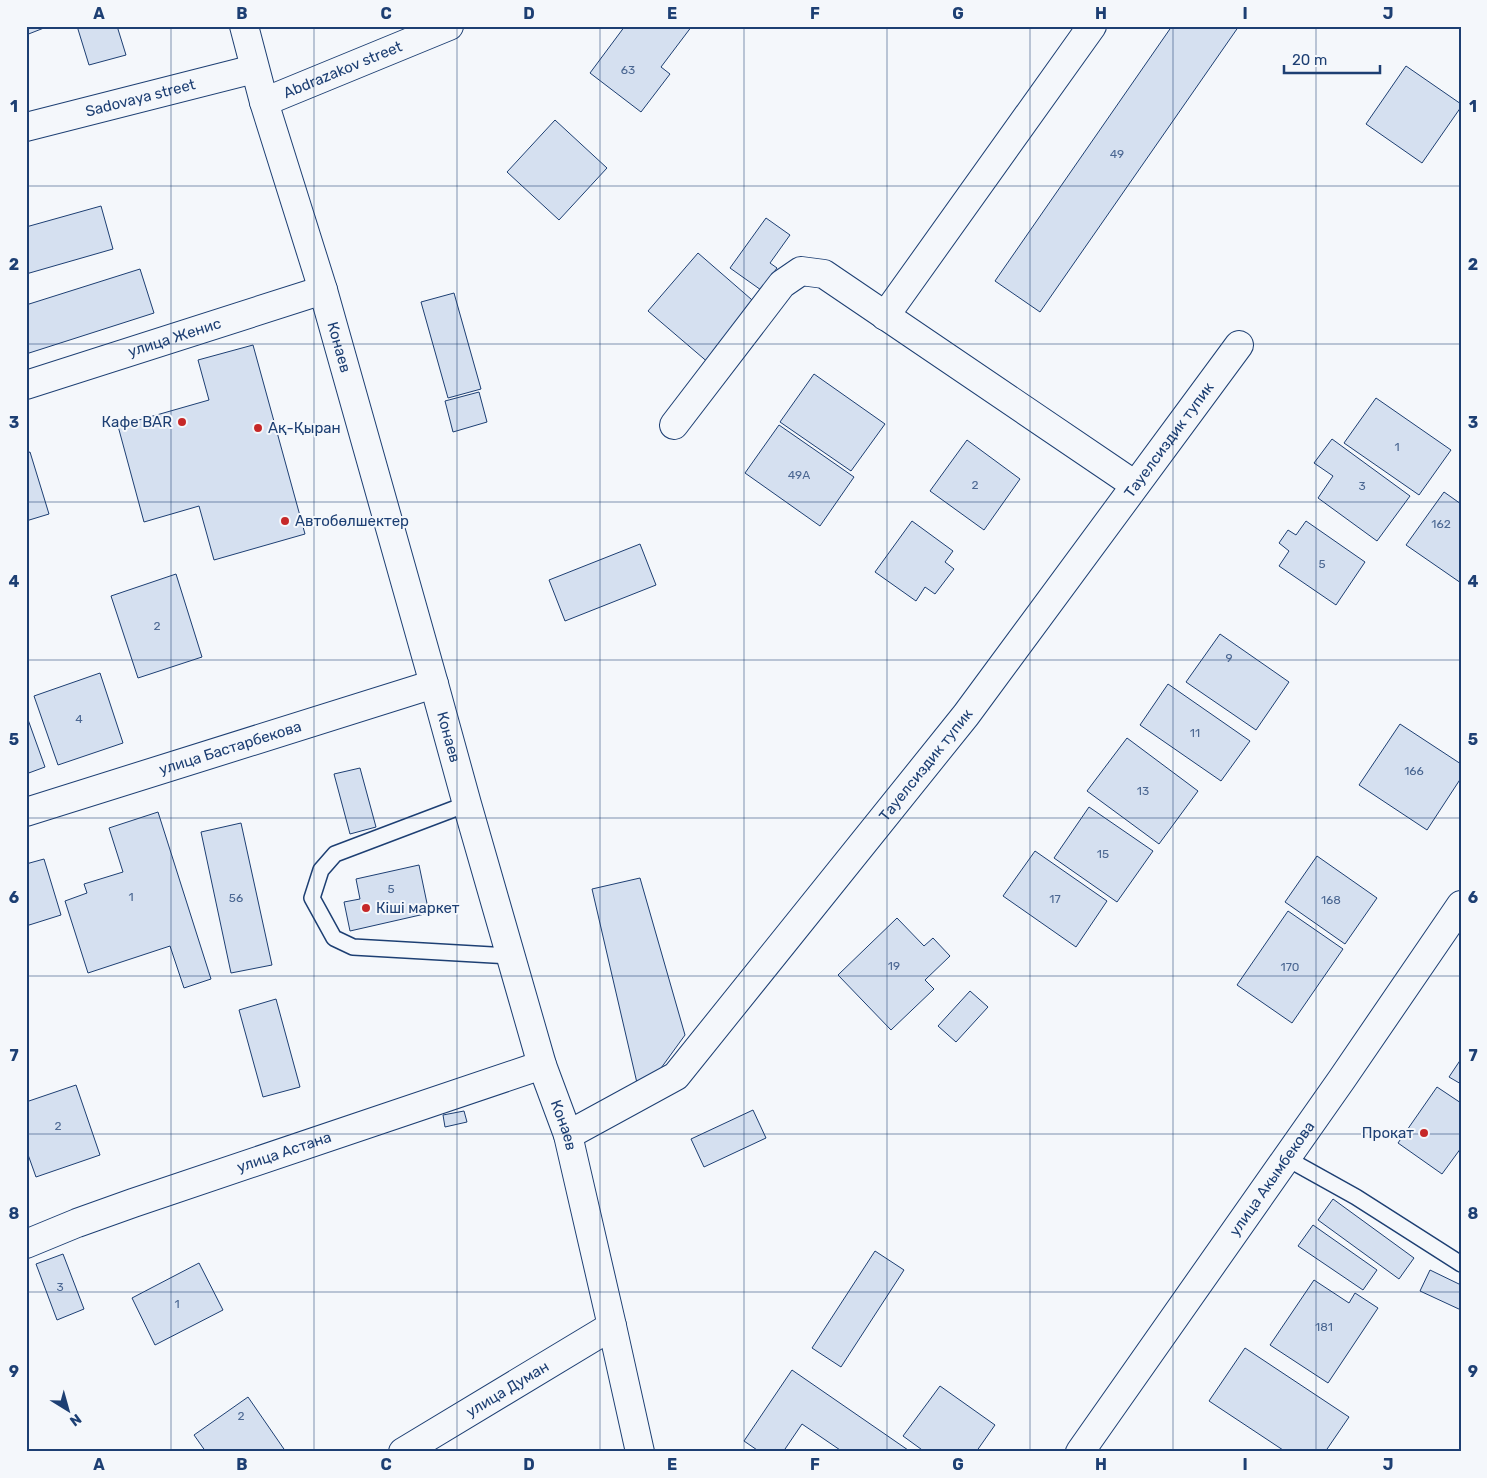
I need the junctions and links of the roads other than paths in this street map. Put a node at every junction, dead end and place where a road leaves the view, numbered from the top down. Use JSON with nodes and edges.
{"nodes":[{"id":1,"x":244,"y":26,"type":"edge"},
{"id":2,"x":450,"y":26,"type":"edge"},
{"id":3,"x":1092,"y":26,"type":"edge"},
{"id":4,"x":254,"y":69,"type":"junction"},
{"id":5,"x":264,"y":102,"type":"junction"},
{"id":6,"x":26,"y":127,"type":"edge"},
{"id":7,"x":323,"y":290,"type":"junction"},
{"id":8,"x":885,"y":316,"type":"junction"},
{"id":9,"x":1239,"y":345,"type":"dead end"},
{"id":10,"x":26,"y":385,"type":"edge"},
{"id":11,"x":674,"y":425,"type":"dead end"},
{"id":12,"x":1135,"y":485,"type":"junction"},
{"id":13,"x":434,"y":684,"type":"junction"},
{"id":14,"x":467,"y":804,"type":"junction"},
{"id":15,"x":26,"y":812,"type":"edge"},
{"id":16,"x":1461,"y":905,"type":"edge"},
{"id":17,"x":511,"y":956,"type":"junction"},
{"id":18,"x":542,"y":1065,"type":"junction"},
{"id":19,"x":568,"y":1135,"type":"junction"},
{"id":20,"x":1286,"y":1158,"type":"junction"},
{"id":21,"x":26,"y":1244,"type":"edge"},
{"id":22,"x":1461,"y":1264,"type":"edge"},
{"id":23,"x":612,"y":1326,"type":"junction"},
{"id":24,"x":403,"y":1452,"type":"edge"},
{"id":25,"x":640,"y":1452,"type":"edge"},
{"id":26,"x":1080,"y":1452,"type":"edge"}],
"edges":[{"from":1,"to":4,"type":"street","name":"Конаев"},
{"from":2,"to":5,"type":"street","name":"Abdrazakov street"},
{"from":3,"to":8,"type":"street"},
{"from":4,"to":5,"type":"street","name":"Конаев"},
{"from":4,"to":6,"type":"street","name":"Sadovaya street"},
{"from":5,"to":7,"type":"street","name":"Конаев"},
{"from":7,"to":10,"type":"street","name":"улица Женис"},
{"from":7,"to":13,"type":"street","name":"Конаев"},
{"from":8,"to":11,"type":"street"},
{"from":8,"to":12,"type":"street"},
{"from":9,"to":12,"type":"street","name":"Тауелсиздик тупик"},
{"from":12,"to":19,"type":"street","name":"Тауелсиздик тупик"},
{"from":13,"to":14,"type":"street","name":"Конаев"},
{"from":13,"to":15,"type":"street","name":"улица Бастарбекова"},
{"from":14,"to":17,"type":"street","name":"Конаев"},
{"from":14,"to":17,"type":"lane"},
{"from":16,"to":20,"type":"street","name":"улица Акымбекова"},
{"from":17,"to":18,"type":"street","name":"Конаев"},
{"from":18,"to":19,"type":"street","name":"Конаев"},
{"from":18,"to":21,"type":"street","name":"улица Астана"},
{"from":19,"to":23,"type":"street","name":"Конаев"},
{"from":20,"to":22,"type":"lane"},
{"from":20,"to":26,"type":"street","name":"улица Акымбекова"},
{"from":23,"to":24,"type":"street","name":"улица Думан"},
{"from":23,"to":25,"type":"street","name":"Конаев"}]}
